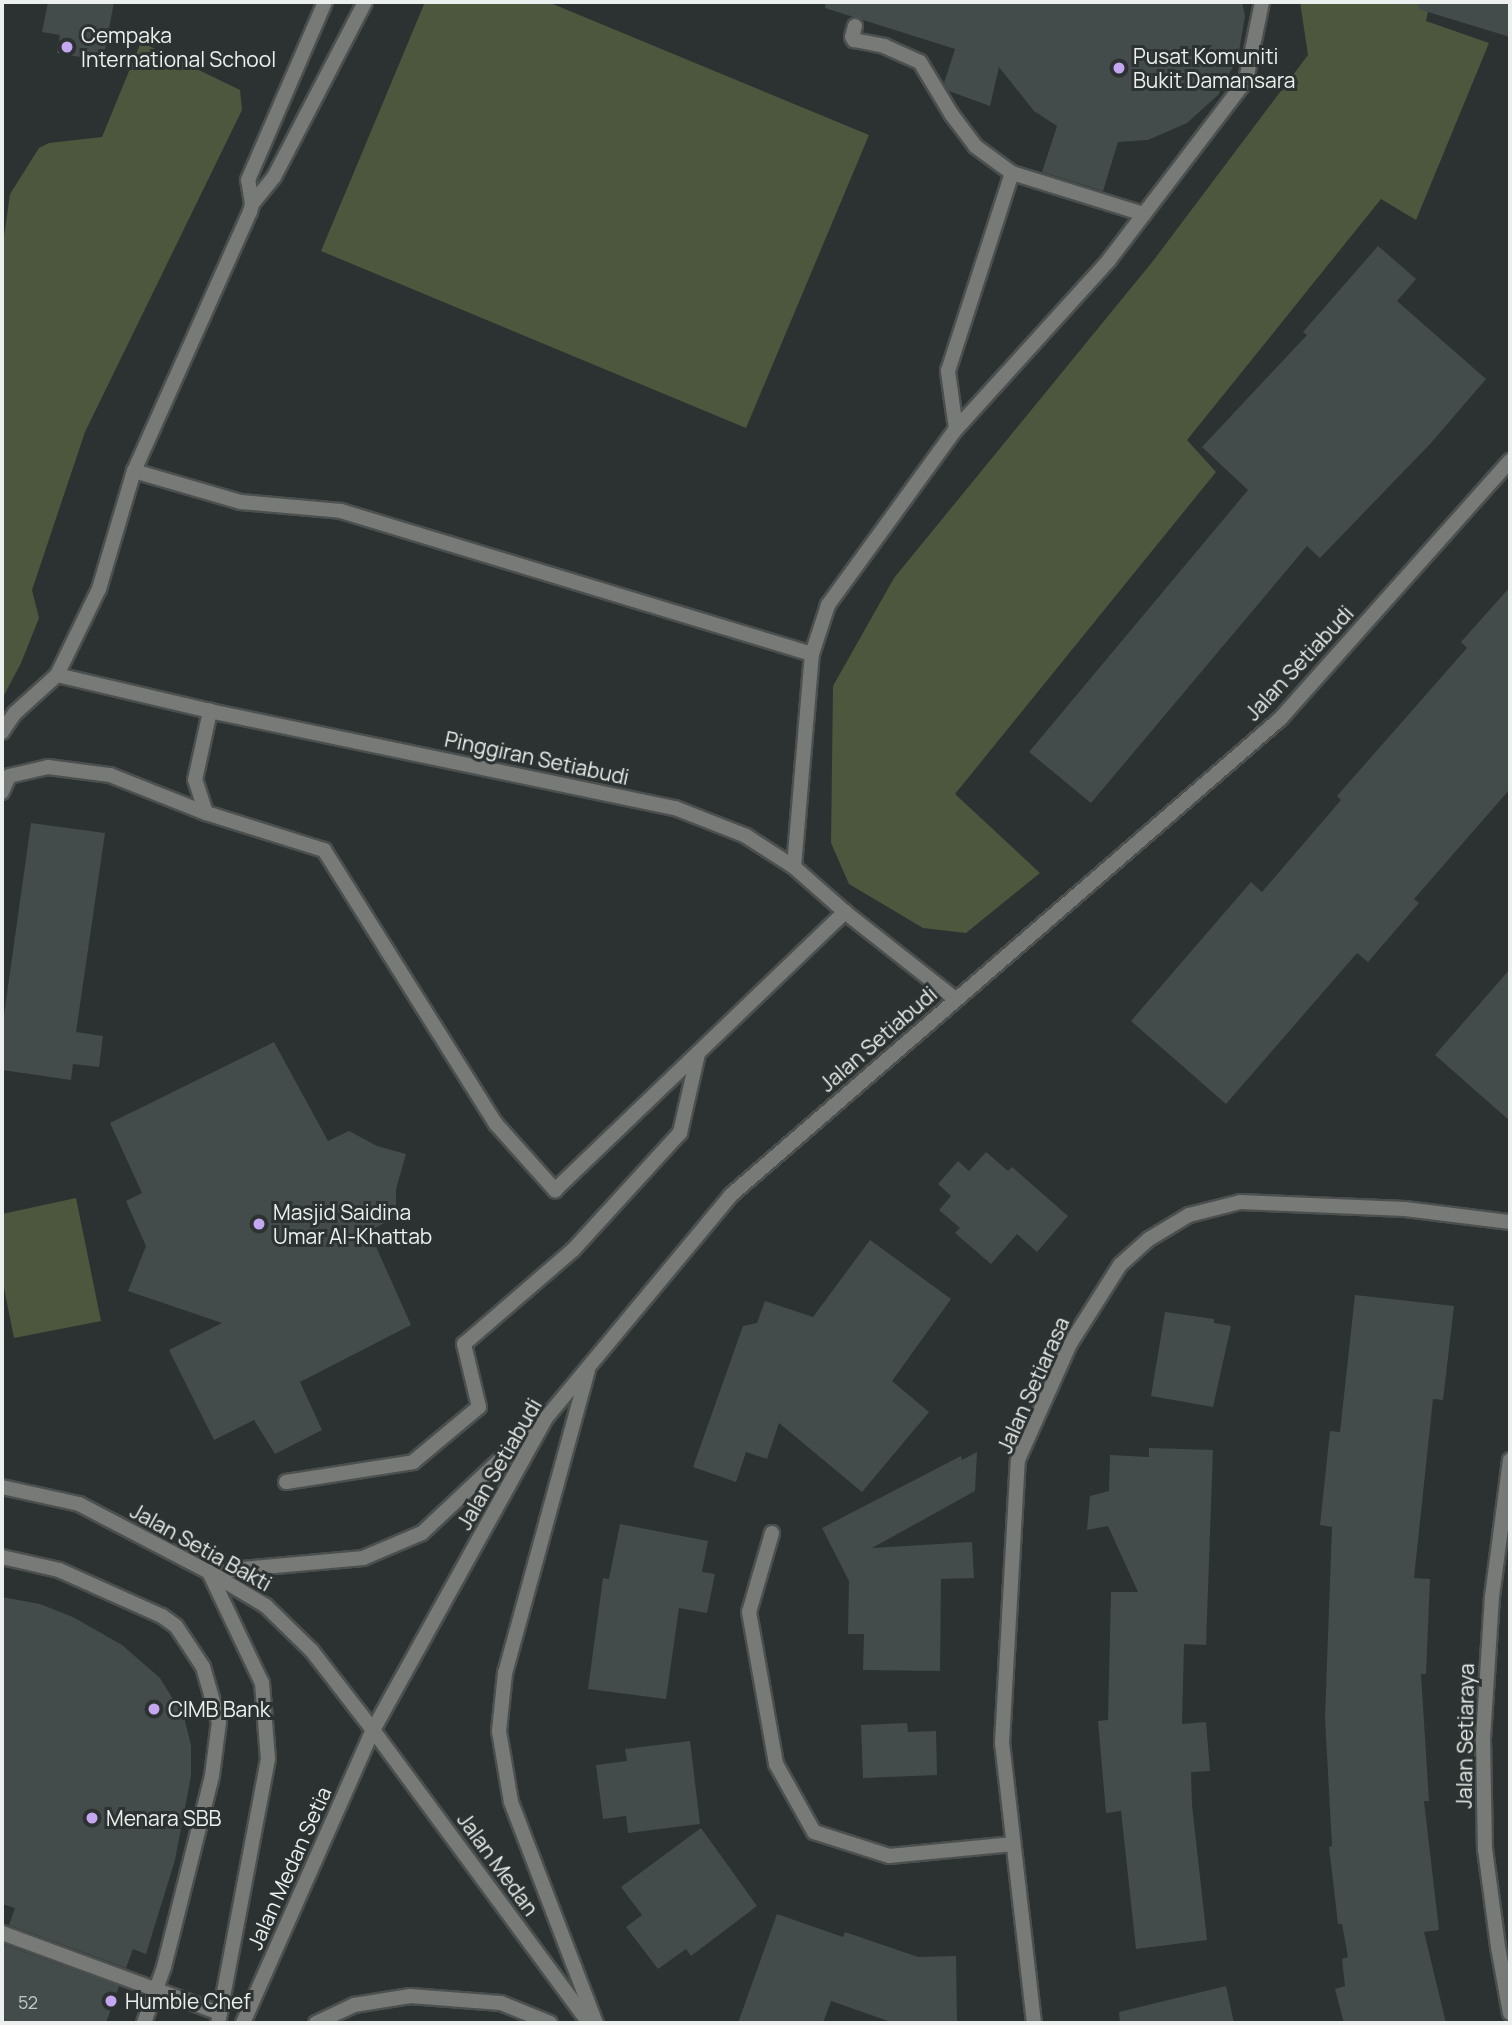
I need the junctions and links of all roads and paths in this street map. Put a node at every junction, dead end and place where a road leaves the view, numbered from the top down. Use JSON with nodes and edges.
{"nodes":[{"id":1,"x":325,"y":2,"type":"edge"},
{"id":2,"x":365,"y":2,"type":"edge"},
{"id":3,"x":1262,"y":2,"type":"edge"},
{"id":4,"x":855,"y":26,"type":"dead end"},
{"id":5,"x":1012,"y":173,"type":"junction"},
{"id":6,"x":252,"y":204,"type":"junction"},
{"id":7,"x":1144,"y":214,"type":"junction"},
{"id":8,"x":956,"y":429,"type":"junction"},
{"id":9,"x":1510,"y":461,"type":"edge"},
{"id":10,"x":134,"y":471,"type":"junction"},
{"id":11,"x":812,"y":654,"type":"junction"},
{"id":12,"x":57,"y":675,"type":"junction"},
{"id":13,"x":211,"y":711,"type":"junction"},
{"id":14,"x":2,"y":732,"type":"edge"},
{"id":15,"x":2,"y":792,"type":"edge"},
{"id":16,"x":206,"y":813,"type":"junction"},
{"id":17,"x":794,"y":867,"type":"junction"},
{"id":18,"x":845,"y":912,"type":"junction"},
{"id":19,"x":955,"y":999,"type":"junction"},
{"id":20,"x":698,"y":1054,"type":"junction"},
{"id":21,"x":1510,"y":1222,"type":"edge"},
{"id":22,"x":590,"y":1366,"type":"junction"},
{"id":23,"x":546,"y":1418,"type":"junction"},
{"id":24,"x":1510,"y":1460,"type":"edge"},
{"id":25,"x":286,"y":1482,"type":"dead end"},
{"id":26,"x":2,"y":1487,"type":"edge"},
{"id":27,"x":772,"y":1533,"type":"dead end"},
{"id":28,"x":2,"y":1558,"type":"edge"},
{"id":29,"x":209,"y":1572,"type":"junction"},
{"id":30,"x":373,"y":1730,"type":"junction"},
{"id":31,"x":1013,"y":1844,"type":"junction"},
{"id":32,"x":2,"y":1933,"type":"edge"},
{"id":33,"x":156,"y":1990,"type":"junction"},
{"id":34,"x":1510,"y":2013,"type":"edge"},
{"id":35,"x":219,"y":2018,"type":"edge"},
{"id":36,"x":144,"y":2023,"type":"edge"},
{"id":37,"x":243,"y":2023,"type":"edge"},
{"id":38,"x":316,"y":2023,"type":"edge"},
{"id":39,"x":550,"y":2023,"type":"edge"},
{"id":40,"x":589,"y":2023,"type":"edge"},
{"id":41,"x":597,"y":2023,"type":"edge"},
{"id":42,"x":1034,"y":2023,"type":"edge"}],
"edges":[{"from":1,"to":6,"type":"street"},
{"from":2,"to":6,"type":"street"},
{"from":3,"to":7,"type":"street"},
{"from":4,"to":5,"type":"street"},
{"from":5,"to":7,"type":"street"},
{"from":5,"to":8,"type":"street"},
{"from":6,"to":10,"type":"street"},
{"from":7,"to":8,"type":"street"},
{"from":8,"to":11,"type":"street"},
{"from":9,"to":19,"type":"street","name":"Jalan Setiabudi"},
{"from":10,"to":11,"type":"street"},
{"from":10,"to":12,"type":"street"},
{"from":11,"to":17,"type":"street"},
{"from":12,"to":13,"type":"street","name":"Pinggiran Setiabudi"},
{"from":12,"to":14,"type":"street"},
{"from":13,"to":16,"type":"street"},
{"from":13,"to":17,"type":"street","name":"Pinggiran Setiabudi"},
{"from":15,"to":16,"type":"street"},
{"from":16,"to":20,"type":"street"},
{"from":17,"to":18,"type":"street","name":"Pinggiran Setiabudi"},
{"from":18,"to":19,"type":"street","name":"Pinggiran Setiabudi"},
{"from":18,"to":20,"type":"street"},
{"from":19,"to":22,"type":"street","name":"Jalan Setiabudi"},
{"from":20,"to":25,"type":"street"},
{"from":21,"to":31,"type":"street","name":"Jalan Setiarasa"},
{"from":22,"to":23,"type":"street","name":"Jalan Setiabudi"},
{"from":22,"to":41,"type":"street"},
{"from":23,"to":29,"type":"street"},
{"from":23,"to":30,"type":"street","name":"Jalan Setiabudi"},
{"from":24,"to":34,"type":"street","name":"Jalan Setiaraya"},
{"from":26,"to":29,"type":"street","name":"Jalan Setia Bakti"},
{"from":27,"to":31,"type":"street"},
{"from":28,"to":33,"type":"street"},
{"from":29,"to":30,"type":"street","name":"Jalan Setia Bakti"},
{"from":29,"to":35,"type":"street"},
{"from":30,"to":37,"type":"street","name":"Jalan Medan Setia"},
{"from":30,"to":40,"type":"street","name":"Jalan Medan"},
{"from":31,"to":42,"type":"street","name":"Jalan Setiarasa"},
{"from":32,"to":33,"type":"street"},
{"from":33,"to":35,"type":"street"},
{"from":33,"to":36,"type":"street"},
{"from":38,"to":39,"type":"street"}]}
